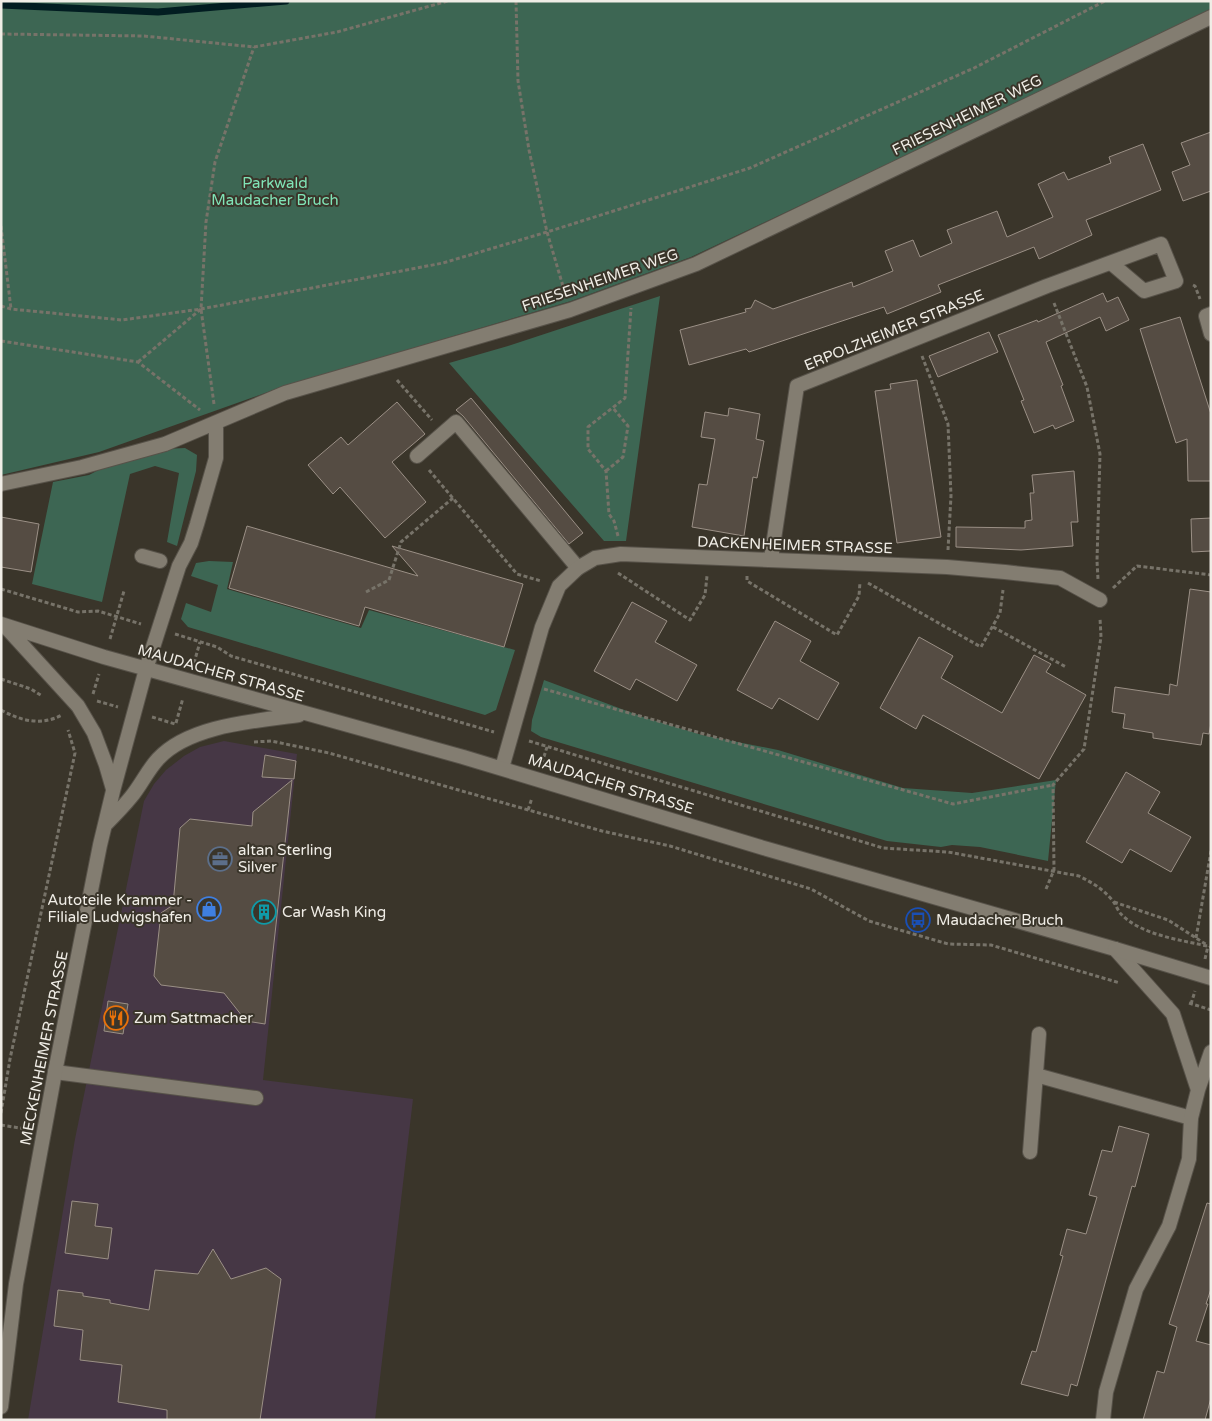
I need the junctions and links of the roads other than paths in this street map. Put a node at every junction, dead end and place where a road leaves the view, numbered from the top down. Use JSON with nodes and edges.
{"nodes":[{"id":1,"x":1211,"y":17,"type":"edge"},
{"id":2,"x":1111,"y":262,"type":"junction"},
{"id":3,"x":1208,"y":315,"type":"edge"},
{"id":4,"x":1211,"y":334,"type":"edge"},
{"id":5,"x":216,"y":423,"type":"junction"},
{"id":6,"x":417,"y":456,"type":"road end"},
{"id":7,"x":1,"y":484,"type":"edge"},
{"id":8,"x":142,"y":556,"type":"dead end"},
{"id":9,"x":771,"y":559,"type":"junction"},
{"id":10,"x":160,"y":561,"type":"dead end"},
{"id":11,"x":578,"y":568,"type":"junction"},
{"id":12,"x":1100,"y":600,"type":"road end"},
{"id":13,"x":2,"y":624,"type":"edge"},
{"id":14,"x":146,"y":669,"type":"junction"},
{"id":15,"x":305,"y":714,"type":"junction"},
{"id":16,"x":502,"y":768,"type":"junction"},
{"id":17,"x":113,"y":790,"type":"junction"},
{"id":18,"x":104,"y":826,"type":"junction"},
{"id":19,"x":1115,"y":949,"type":"junction"},
{"id":20,"x":1211,"y":978,"type":"edge"},
{"id":21,"x":1039,"y":1034,"type":"dead end"},
{"id":22,"x":1211,"y":1052,"type":"edge"},
{"id":23,"x":55,"y":1072,"type":"junction"},
{"id":24,"x":1036,"y":1075,"type":"junction"},
{"id":25,"x":1211,"y":1076,"type":"edge"},
{"id":26,"x":1198,"y":1090,"type":"junction"},
{"id":27,"x":256,"y":1098,"type":"dead end"},
{"id":28,"x":1191,"y":1118,"type":"junction"},
{"id":29,"x":1030,"y":1152,"type":"dead end"},
{"id":30,"x":1,"y":1408,"type":"edge"},
{"id":31,"x":1103,"y":1420,"type":"edge"}],
"edges":[{"from":1,"to":5,"type":"street","name":"FRIESENHEIMER WEG"},
{"from":2,"to":2,"type":"street","name":"ERPOLZHEIMER STRASSE"},
{"from":2,"to":9,"type":"street","name":"ERPOLZHEIMER STRASSE"},
{"from":3,"to":4,"type":"street"},
{"from":5,"to":7,"type":"street","name":"FRIESENHEIMER WEG"},
{"from":5,"to":14,"type":"street"},
{"from":6,"to":11,"type":"street"},
{"from":8,"to":10,"type":"street"},
{"from":9,"to":11,"type":"street","name":"DACKENHEIMER STRASSE"},
{"from":9,"to":12,"type":"street","name":"DACKENHEIMER STRASSE"},
{"from":11,"to":16,"type":"street","name":"DACKENHEIMER STRASSE"},
{"from":13,"to":14,"type":"street","name":"MAUDACHER STRASSE"},
{"from":13,"to":17,"type":"street"},
{"from":14,"to":15,"type":"street","name":"MAUDACHER STRASSE"},
{"from":14,"to":17,"type":"street","name":"MECKENHEIMER STRASSE"},
{"from":15,"to":16,"type":"street","name":"MAUDACHER STRASSE"},
{"from":15,"to":18,"type":"street"},
{"from":16,"to":19,"type":"street","name":"MAUDACHER STRASSE"},
{"from":17,"to":18,"type":"street","name":"MECKENHEIMER STRASSE"},
{"from":18,"to":23,"type":"street","name":"MECKENHEIMER STRASSE"},
{"from":19,"to":20,"type":"street","name":"MAUDACHER STRASSE"},
{"from":19,"to":26,"type":"street"},
{"from":21,"to":24,"type":"street"},
{"from":22,"to":26,"type":"street"},
{"from":23,"to":27,"type":"street"},
{"from":23,"to":30,"type":"street","name":"MECKENHEIMER STRASSE"},
{"from":24,"to":28,"type":"street"},
{"from":24,"to":29,"type":"street"},
{"from":25,"to":26,"type":"street"},
{"from":26,"to":28,"type":"street"},
{"from":28,"to":31,"type":"street"}]}
